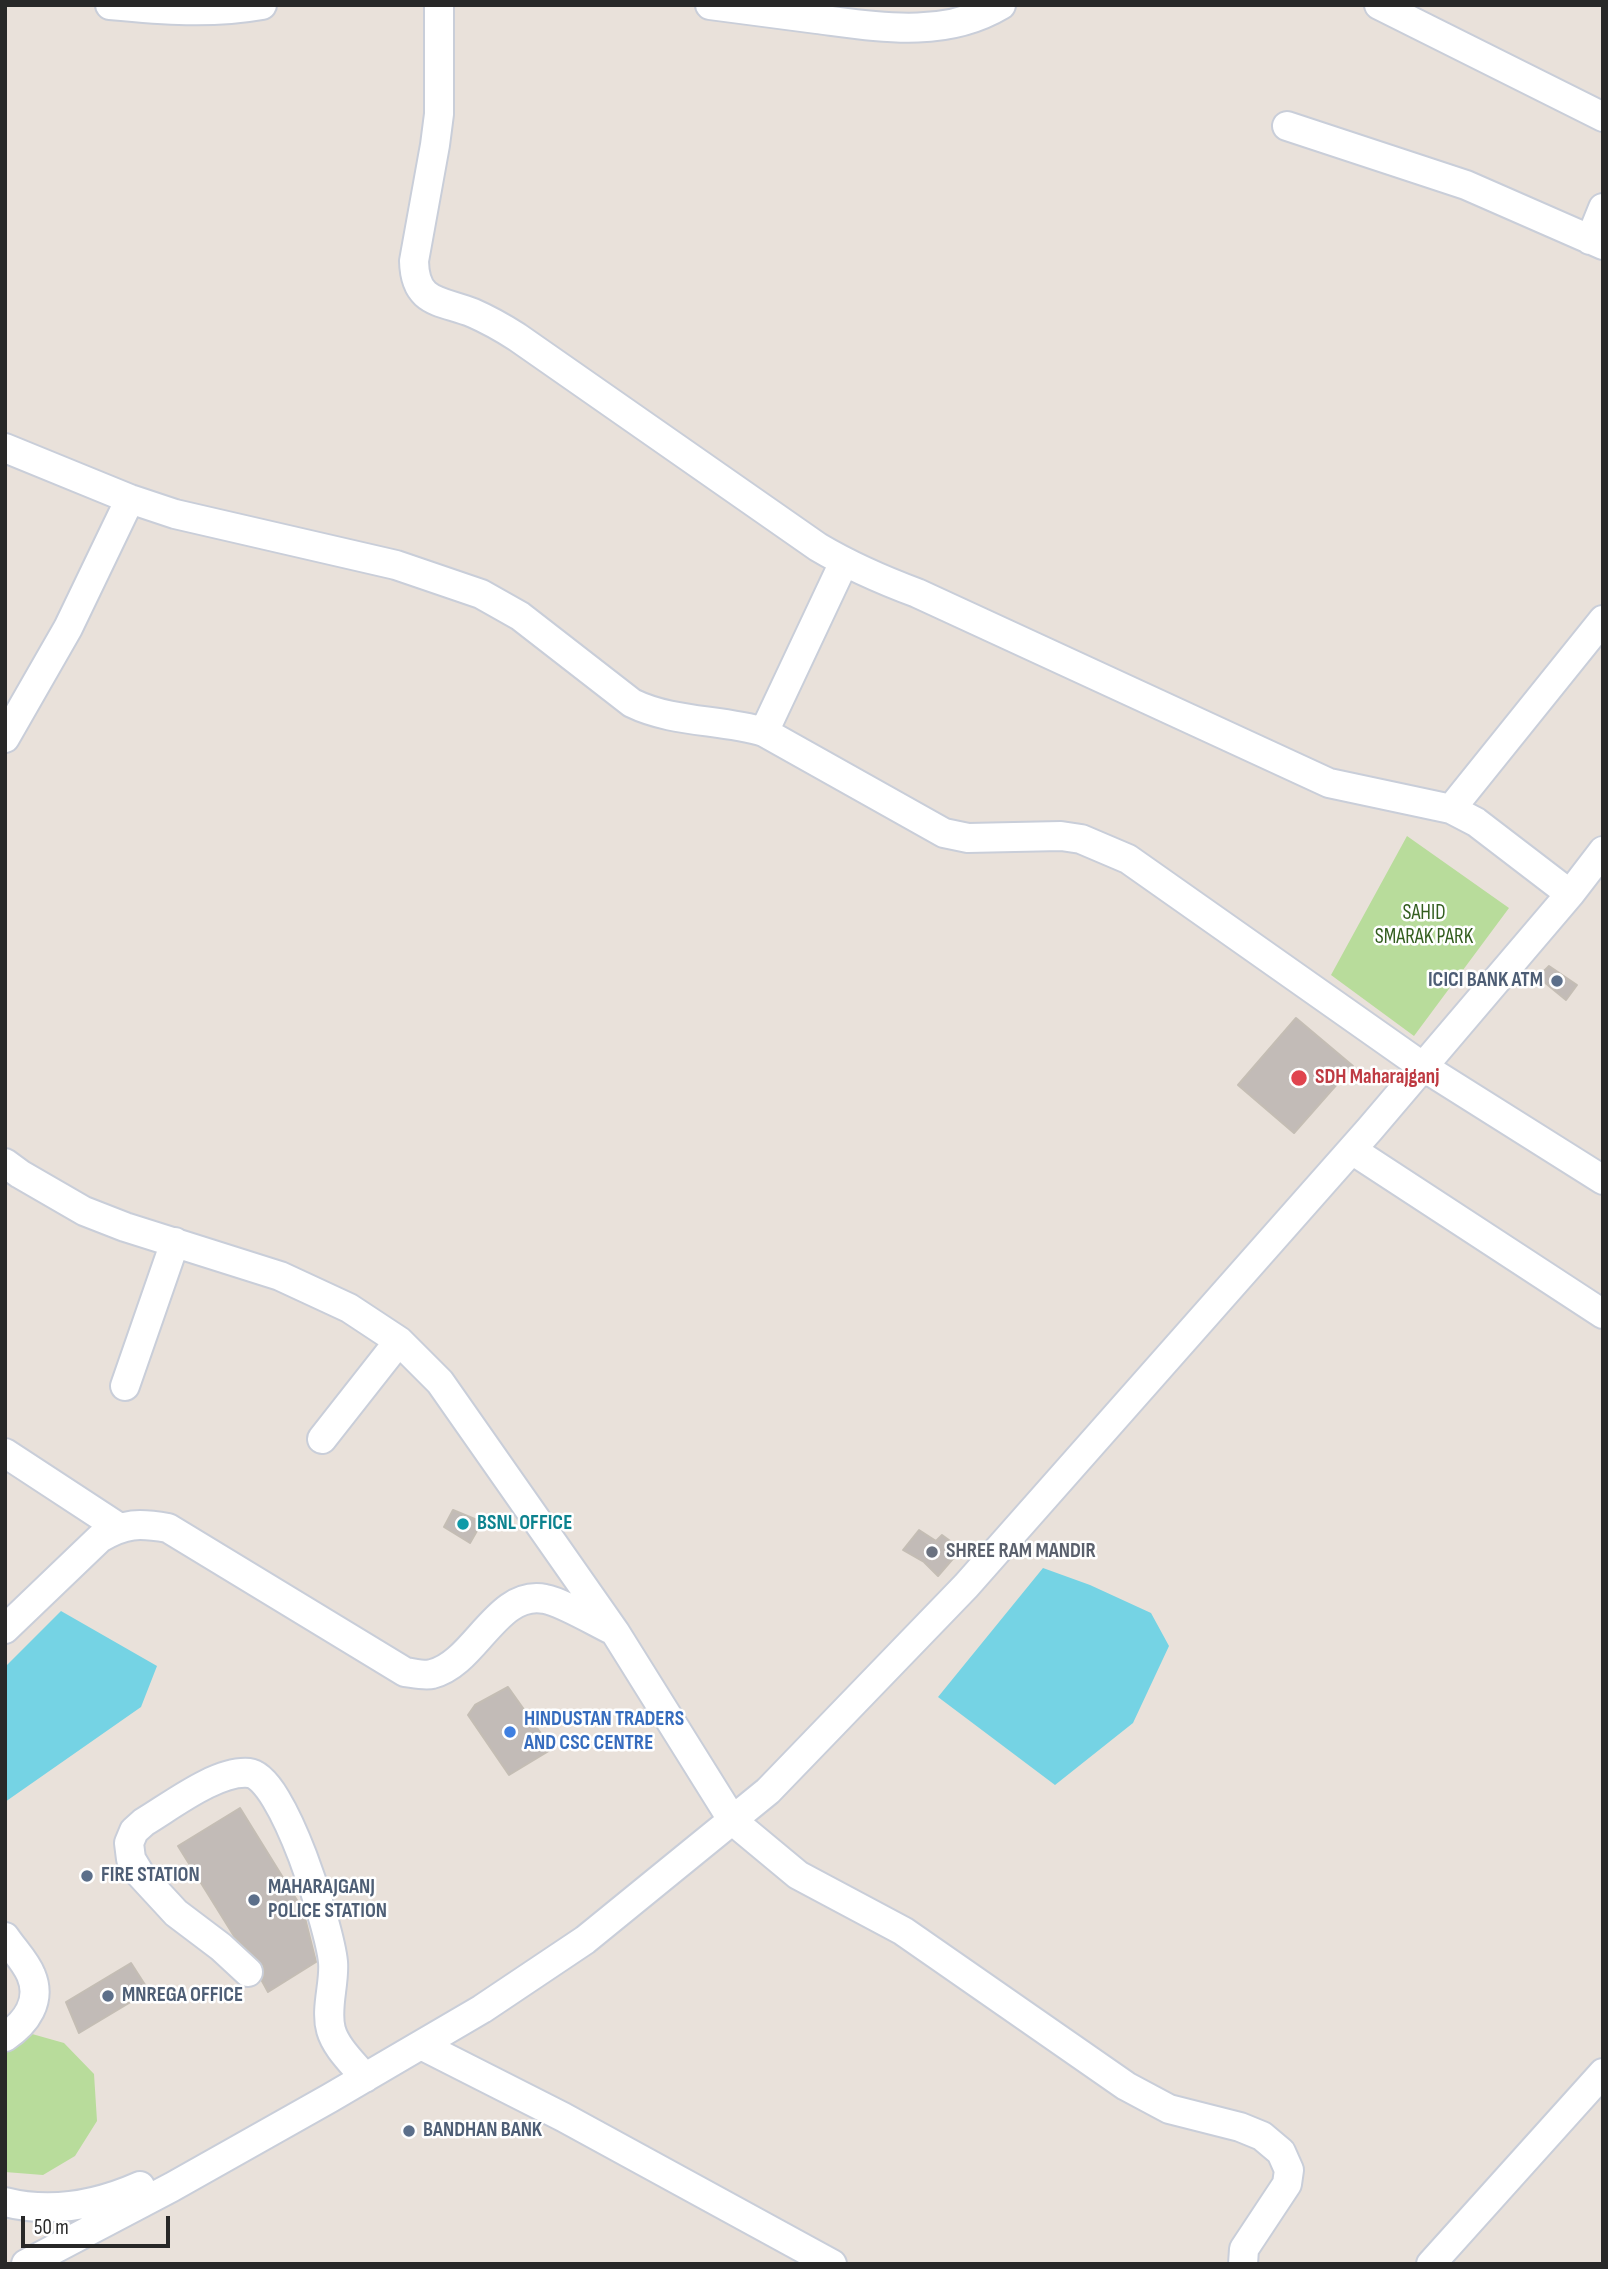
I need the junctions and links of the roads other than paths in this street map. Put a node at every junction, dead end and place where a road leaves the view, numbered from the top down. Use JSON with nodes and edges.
{"nodes":[{"id":1,"x":110,"y":5,"type":"edge"},
{"id":2,"x":262,"y":5,"type":"edge"},
{"id":3,"x":439,"y":5,"type":"edge"},
{"id":4,"x":710,"y":5,"type":"edge"},
{"id":5,"x":1001,"y":5,"type":"edge"},
{"id":6,"x":1379,"y":5,"type":"edge"},
{"id":7,"x":1603,"y":117,"type":"edge"},
{"id":8,"x":1287,"y":126,"type":"dead end"},
{"id":9,"x":1603,"y":208,"type":"edge"},
{"id":10,"x":1596,"y":243,"type":"edge"},
{"id":11,"x":5,"y":448,"type":"edge"},
{"id":12,"x":130,"y":499,"type":"junction"},
{"id":13,"x":844,"y":562,"type":"junction"},
{"id":14,"x":1603,"y":621,"type":"edge"},
{"id":15,"x":764,"y":732,"type":"junction"},
{"id":16,"x":5,"y":738,"type":"edge"},
{"id":17,"x":1451,"y":808,"type":"junction"},
{"id":18,"x":1599,"y":863,"type":"edge"},
{"id":19,"x":1570,"y":894,"type":"junction"},
{"id":20,"x":1422,"y":1066,"type":"junction"},
{"id":21,"x":1352,"y":1150,"type":"junction"},
{"id":22,"x":5,"y":1163,"type":"edge"},
{"id":23,"x":1603,"y":1180,"type":"edge"},
{"id":24,"x":175,"y":1242,"type":"junction"},
{"id":25,"x":1603,"y":1314,"type":"edge"},
{"id":26,"x":399,"y":1341,"type":"junction"},
{"id":27,"x":125,"y":1386,"type":"dead end"},
{"id":28,"x":322,"y":1439,"type":"dead end"},
{"id":29,"x":5,"y":1453,"type":"edge"},
{"id":30,"x":118,"y":1527,"type":"junction"},
{"id":31,"x":5,"y":1629,"type":"edge"},
{"id":32,"x":615,"y":1632,"type":"junction"},
{"id":33,"x":733,"y":1821,"type":"junction"},
{"id":34,"x":5,"y":1937,"type":"edge"},
{"id":35,"x":248,"y":1972,"type":"dead end"},
{"id":36,"x":5,"y":2037,"type":"edge"},
{"id":37,"x":421,"y":2045,"type":"junction"},
{"id":38,"x":1603,"y":2073,"type":"edge"},
{"id":39,"x":365,"y":2078,"type":"junction"},
{"id":40,"x":330,"y":2098,"type":"junction"},
{"id":41,"x":5,"y":2202,"type":"edge"},
{"id":42,"x":26,"y":2264,"type":"edge"},
{"id":43,"x":832,"y":2264,"type":"edge"},
{"id":44,"x":1243,"y":2264,"type":"edge"},
{"id":45,"x":1431,"y":2264,"type":"edge"}],
"edges":[{"from":1,"to":2,"type":"street"},
{"from":3,"to":13,"type":"street"},
{"from":4,"to":5,"type":"street"},
{"from":6,"to":7,"type":"street"},
{"from":8,"to":10,"type":"street"},
{"from":9,"to":10,"type":"street"},
{"from":11,"to":12,"type":"street"},
{"from":12,"to":15,"type":"street"},
{"from":12,"to":16,"type":"street"},
{"from":13,"to":15,"type":"street"},
{"from":13,"to":17,"type":"street"},
{"from":14,"to":17,"type":"street"},
{"from":15,"to":20,"type":"street"},
{"from":17,"to":19,"type":"street"},
{"from":18,"to":19,"type":"street"},
{"from":19,"to":20,"type":"street"},
{"from":20,"to":21,"type":"street"},
{"from":20,"to":23,"type":"street"},
{"from":21,"to":25,"type":"street"},
{"from":21,"to":33,"type":"street"},
{"from":22,"to":24,"type":"street"},
{"from":24,"to":26,"type":"street"},
{"from":24,"to":27,"type":"street"},
{"from":26,"to":28,"type":"street"},
{"from":26,"to":32,"type":"street"},
{"from":29,"to":30,"type":"street"},
{"from":30,"to":31,"type":"street"},
{"from":30,"to":32,"type":"street"},
{"from":32,"to":33,"type":"street"},
{"from":33,"to":37,"type":"street"},
{"from":33,"to":44,"type":"street"},
{"from":34,"to":36,"type":"street"},
{"from":35,"to":39,"type":"street"},
{"from":37,"to":39,"type":"street"},
{"from":37,"to":43,"type":"street"},
{"from":38,"to":45,"type":"street"},
{"from":39,"to":40,"type":"street"},
{"from":40,"to":41,"type":"street"},
{"from":40,"to":42,"type":"street"}]}
